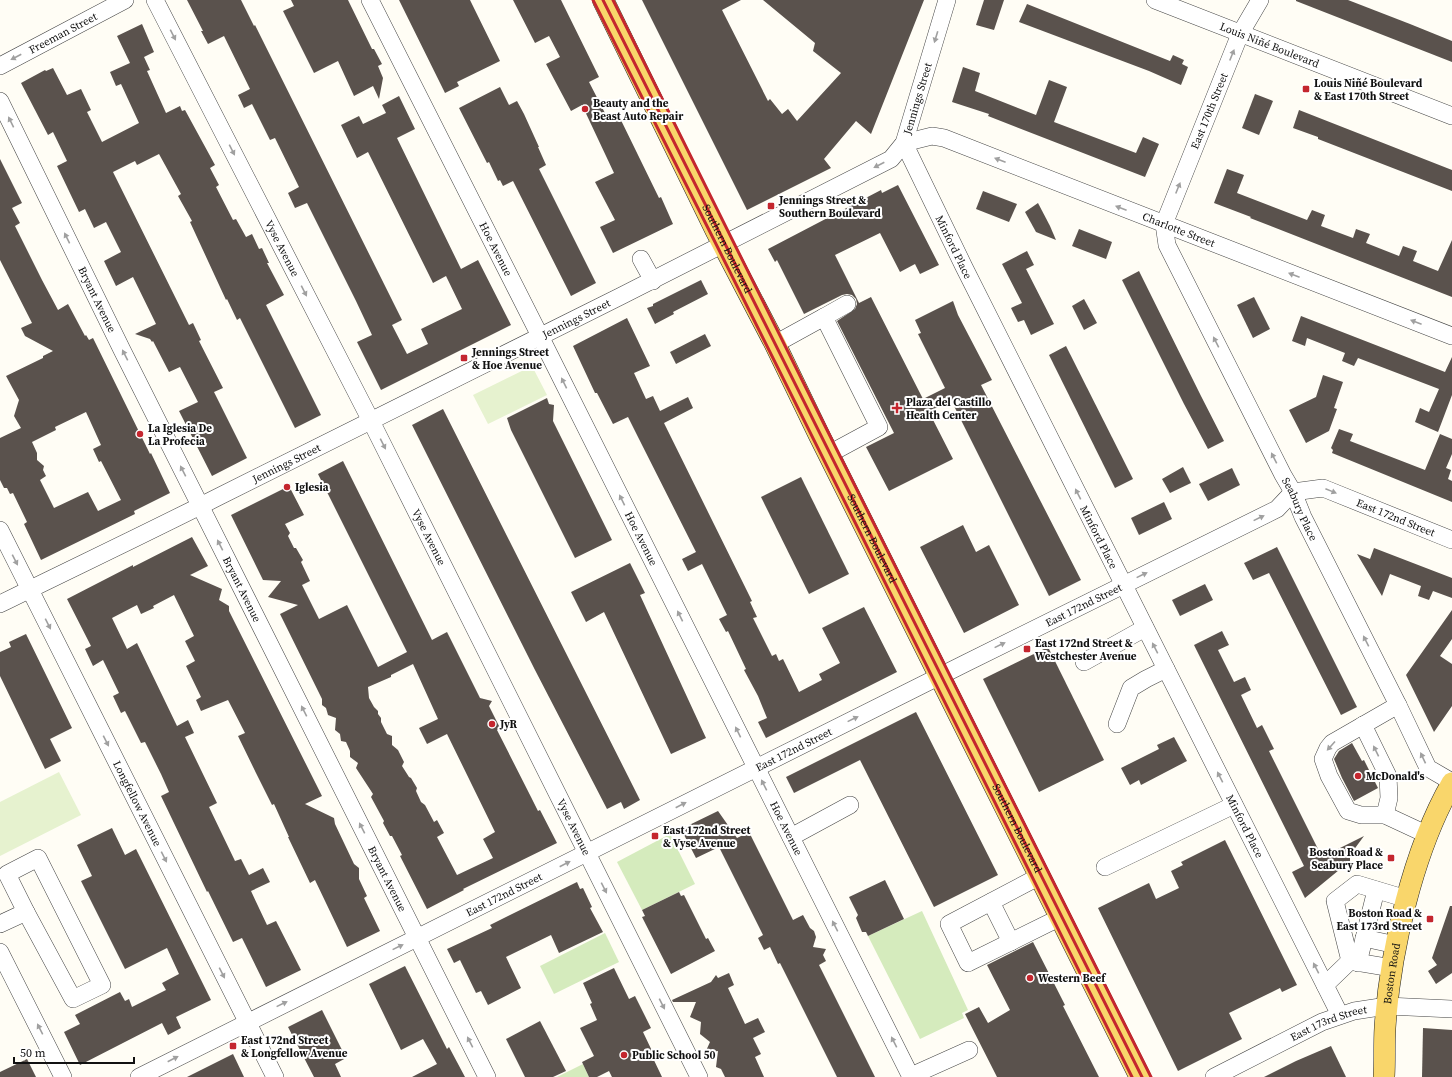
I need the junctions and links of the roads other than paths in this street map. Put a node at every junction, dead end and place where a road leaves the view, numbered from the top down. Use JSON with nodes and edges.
{"nodes":[{"id":1,"x":124,"y":0,"type":"edge"},
{"id":2,"x":155,"y":0,"type":"edge"},
{"id":3,"x":370,"y":0,"type":"edge"},
{"id":4,"x":603,"y":0,"type":"edge"},
{"id":5,"x":947,"y":0,"type":"edge"},
{"id":6,"x":1155,"y":0,"type":"edge"},
{"id":7,"x":1260,"y":0,"type":"edge"},
{"id":8,"x":1240,"y":34,"type":"junction"},
{"id":9,"x":0,"y":66,"type":"edge"},
{"id":10,"x":0,"y":101,"type":"edge"},
{"id":11,"x":1452,"y":116,"type":"edge"},
{"id":12,"x":904,"y":143,"type":"junction"},
{"id":13,"x":1164,"y":224,"type":"junction"},
{"id":14,"x":724,"y":244,"type":"junction"},
{"id":15,"x":642,"y":259,"type":"dead end"},
{"id":16,"x":653,"y":281,"type":"junction"},
{"id":17,"x":847,"y":304,"type":"dead end"},
{"id":18,"x":824,"y":317,"type":"junction"},
{"id":19,"x":540,"y":336,"type":"junction"},
{"id":20,"x":1452,"y":336,"type":"edge"},
{"id":21,"x":775,"y":344,"type":"junction"},
{"id":22,"x":371,"y":421,"type":"junction"},
{"id":23,"x":829,"y":454,"type":"junction"},
{"id":24,"x":1293,"y":492,"type":"junction"},
{"id":25,"x":201,"y":506,"type":"junction"},
{"id":26,"x":0,"y":530,"type":"edge"},
{"id":27,"x":1452,"y":540,"type":"edge"},
{"id":28,"x":1123,"y":584,"type":"junction"},
{"id":29,"x":30,"y":590,"type":"junction"},
{"id":30,"x":0,"y":604,"type":"edge"},
{"id":31,"x":1145,"y":628,"type":"junction"},
{"id":32,"x":1084,"y":662,"type":"dead end"},
{"id":33,"x":1166,"y":669,"type":"junction"},
{"id":34,"x":940,"y":676,"type":"junction"},
{"id":35,"x":1398,"y":705,"type":"junction"},
{"id":36,"x":1117,"y":724,"type":"dead end"},
{"id":37,"x":1363,"y":725,"type":"junction"},
{"id":38,"x":756,"y":767,"type":"junction"},
{"id":39,"x":1452,"y":783,"type":"edge"},
{"id":40,"x":1234,"y":804,"type":"junction"},
{"id":41,"x":850,"y":805,"type":"dead end"},
{"id":42,"x":1385,"y":815,"type":"junction"},
{"id":43,"x":1428,"y":835,"type":"junction"},
{"id":44,"x":791,"y":837,"type":"junction"},
{"id":45,"x":587,"y":853,"type":"junction"},
{"id":46,"x":1105,"y":867,"type":"dead end"},
{"id":47,"x":1040,"y":876,"type":"junction"},
{"id":48,"x":1376,"y":890,"type":"junction"},
{"id":49,"x":1407,"y":899,"type":"junction"},
{"id":50,"x":991,"y":902,"type":"junction"},
{"id":51,"x":26,"y":912,"type":"junction"},
{"id":52,"x":1060,"y":917,"type":"junction"},
{"id":53,"x":0,"y":924,"type":"edge"},
{"id":54,"x":417,"y":938,"type":"junction"},
{"id":55,"x":1364,"y":938,"type":"junction"},
{"id":56,"x":1011,"y":942,"type":"junction"},
{"id":57,"x":1396,"y":945,"type":"junction"},
{"id":58,"x":0,"y":952,"type":"edge"},
{"id":59,"x":1354,"y":962,"type":"junction"},
{"id":60,"x":1392,"y":968,"type":"junction"},
{"id":61,"x":1325,"y":985,"type":"junction"},
{"id":62,"x":1387,"y":1006,"type":"junction"},
{"id":63,"x":1452,"y":1009,"type":"edge"},
{"id":64,"x":1340,"y":1015,"type":"junction"},
{"id":65,"x":247,"y":1022,"type":"junction"},
{"id":66,"x":969,"y":1050,"type":"dead end"},
{"id":67,"x":63,"y":1077,"type":"edge"},
{"id":68,"x":138,"y":1077,"type":"edge"},
{"id":69,"x":275,"y":1077,"type":"edge"},
{"id":70,"x":487,"y":1077,"type":"edge"},
{"id":71,"x":699,"y":1077,"type":"edge"},
{"id":72,"x":911,"y":1077,"type":"edge"},
{"id":73,"x":1140,"y":1077,"type":"edge"},
{"id":74,"x":1214,"y":1077,"type":"edge"},
{"id":75,"x":1384,"y":1077,"type":"edge"}],
"edges":[{"from":1,"to":9,"type":"street","name":"Freeman Street","one_way":true},
{"from":2,"to":22,"type":"street","name":"Vyse Avenue","one_way":true},
{"from":3,"to":19,"type":"street","name":"Hoe Avenue"},
{"from":4,"to":14,"type":"main road","name":"Southern Boulevard"},
{"from":5,"to":12,"type":"street","name":"Jennings Street","one_way":true},
{"from":6,"to":8,"type":"street","name":"Louis Niñé Boulevard"},
{"from":7,"to":8,"type":"street","name":"East 170th Street"},
{"from":8,"to":11,"type":"street","name":"Louis Niñé Boulevard"},
{"from":13,"to":8,"type":"street","name":"East 170th Street","one_way":true},
{"from":25,"to":10,"type":"street","name":"Bryant Avenue","one_way":true},
{"from":13,"to":12,"type":"street","name":"Charlotte Street","one_way":true},
{"from":12,"to":14,"type":"street","name":"Jennings Street","one_way":true},
{"from":28,"to":12,"type":"street","name":"Minford Place","one_way":true},
{"from":20,"to":13,"type":"street","name":"Charlotte Street","one_way":true},
{"from":24,"to":13,"type":"street","name":"Seabury Place","one_way":true},
{"from":14,"to":16,"type":"street","name":"Jennings Street"},
{"from":14,"to":21,"type":"main road","name":"Southern Boulevard"},
{"from":15,"to":16,"type":"street"},
{"from":16,"to":19,"type":"street","name":"Jennings Street"},
{"from":17,"to":18,"type":"street"},
{"from":18,"to":21,"type":"street"},
{"from":18,"to":23,"type":"street"},
{"from":19,"to":22,"type":"street","name":"Jennings Street"},
{"from":38,"to":19,"type":"street","name":"Hoe Avenue","one_way":true},
{"from":21,"to":23,"type":"main road","name":"Southern Boulevard"},
{"from":22,"to":25,"type":"street","name":"Jennings Street"},
{"from":22,"to":45,"type":"street","name":"Vyse Avenue","one_way":true},
{"from":23,"to":34,"type":"main road","name":"Southern Boulevard"},
{"from":24,"to":27,"type":"street","name":"East 172nd Street","one_way":true},
{"from":28,"to":24,"type":"street","name":"East 172nd Street","one_way":true},
{"from":35,"to":24,"type":"street","name":"Seabury Place","one_way":true},
{"from":25,"to":29,"type":"street","name":"Jennings Street"},
{"from":54,"to":25,"type":"street","name":"Bryant Avenue","one_way":true},
{"from":26,"to":29,"type":"street","name":"Longfellow Avenue","one_way":true},
{"from":28,"to":31,"type":"street","name":"Minford Place"},
{"from":34,"to":28,"type":"street","name":"East 172nd Street","one_way":true},
{"from":29,"to":30,"type":"street","name":"Jennings Street"},
{"from":29,"to":65,"type":"street","name":"Longfellow Avenue","one_way":true},
{"from":31,"to":32,"type":"street"},
{"from":33,"to":31,"type":"street","name":"Minford Place","one_way":true},
{"from":33,"to":36,"type":"street"},
{"from":40,"to":33,"type":"street","name":"Minford Place","one_way":true},
{"from":38,"to":34,"type":"street","name":"East 172nd Street","one_way":true},
{"from":34,"to":47,"type":"main road","name":"Southern Boulevard"},
{"from":35,"to":37,"type":"street"},
{"from":39,"to":35,"type":"street","name":"Seabury Place","one_way":true},
{"from":42,"to":37,"type":"street","one_way":true},
{"from":37,"to":42,"type":"street","one_way":true},
{"from":44,"to":38,"type":"street","name":"Hoe Avenue","one_way":true},
{"from":45,"to":38,"type":"street","name":"East 172nd Street","one_way":true},
{"from":39,"to":43,"type":"main road","name":"Boston Road"},
{"from":40,"to":46,"type":"street"},
{"from":61,"to":40,"type":"street","name":"Minford Place","one_way":true},
{"from":41,"to":44,"type":"street"},
{"from":42,"to":43,"type":"street"},
{"from":43,"to":49,"type":"main road","name":"Boston Road"},
{"from":72,"to":44,"type":"street","name":"Hoe Avenue","one_way":true},
{"from":54,"to":45,"type":"street","name":"East 172nd Street","one_way":true},
{"from":45,"to":71,"type":"street","name":"Vyse Avenue","one_way":true},
{"from":47,"to":50,"type":"street"},
{"from":47,"to":52,"type":"main road","name":"Southern Boulevard"},
{"from":48,"to":49,"type":"street"},
{"from":48,"to":55,"type":"street"},
{"from":48,"to":59,"type":"street"},
{"from":49,"to":57,"type":"main road","name":"Boston Road"},
{"from":50,"to":56,"type":"street"},
{"from":50,"to":56,"type":"street"},
{"from":51,"to":51,"type":"street"},
{"from":51,"to":53,"type":"street"},
{"from":52,"to":56,"type":"street"},
{"from":52,"to":73,"type":"main road","name":"Southern Boulevard"},
{"from":65,"to":54,"type":"street","name":"East 172nd Street","one_way":true},
{"from":70,"to":54,"type":"street","name":"Bryant Avenue","one_way":true},
{"from":55,"to":57,"type":"street"},
{"from":55,"to":59,"type":"street"},
{"from":57,"to":60,"type":"main road","name":"Boston Road"},
{"from":67,"to":58,"type":"street","one_way":true},
{"from":59,"to":60,"type":"street"},
{"from":59,"to":61,"type":"street"},
{"from":60,"to":62,"type":"main road","name":"Boston Road"},
{"from":61,"to":64,"type":"street","name":"Minford Place"},
{"from":62,"to":63,"type":"street","name":"East 173rd Street"},
{"from":62,"to":64,"type":"street","name":"East 173rd Street"},
{"from":62,"to":75,"type":"main road","name":"Boston Road"},
{"from":64,"to":74,"type":"street","name":"East 173rd Street"},
{"from":68,"to":65,"type":"street","name":"East 172nd Street","one_way":true},
{"from":65,"to":69,"type":"street","name":"Longfellow Avenue"},
{"from":66,"to":72,"type":"street"}]}
